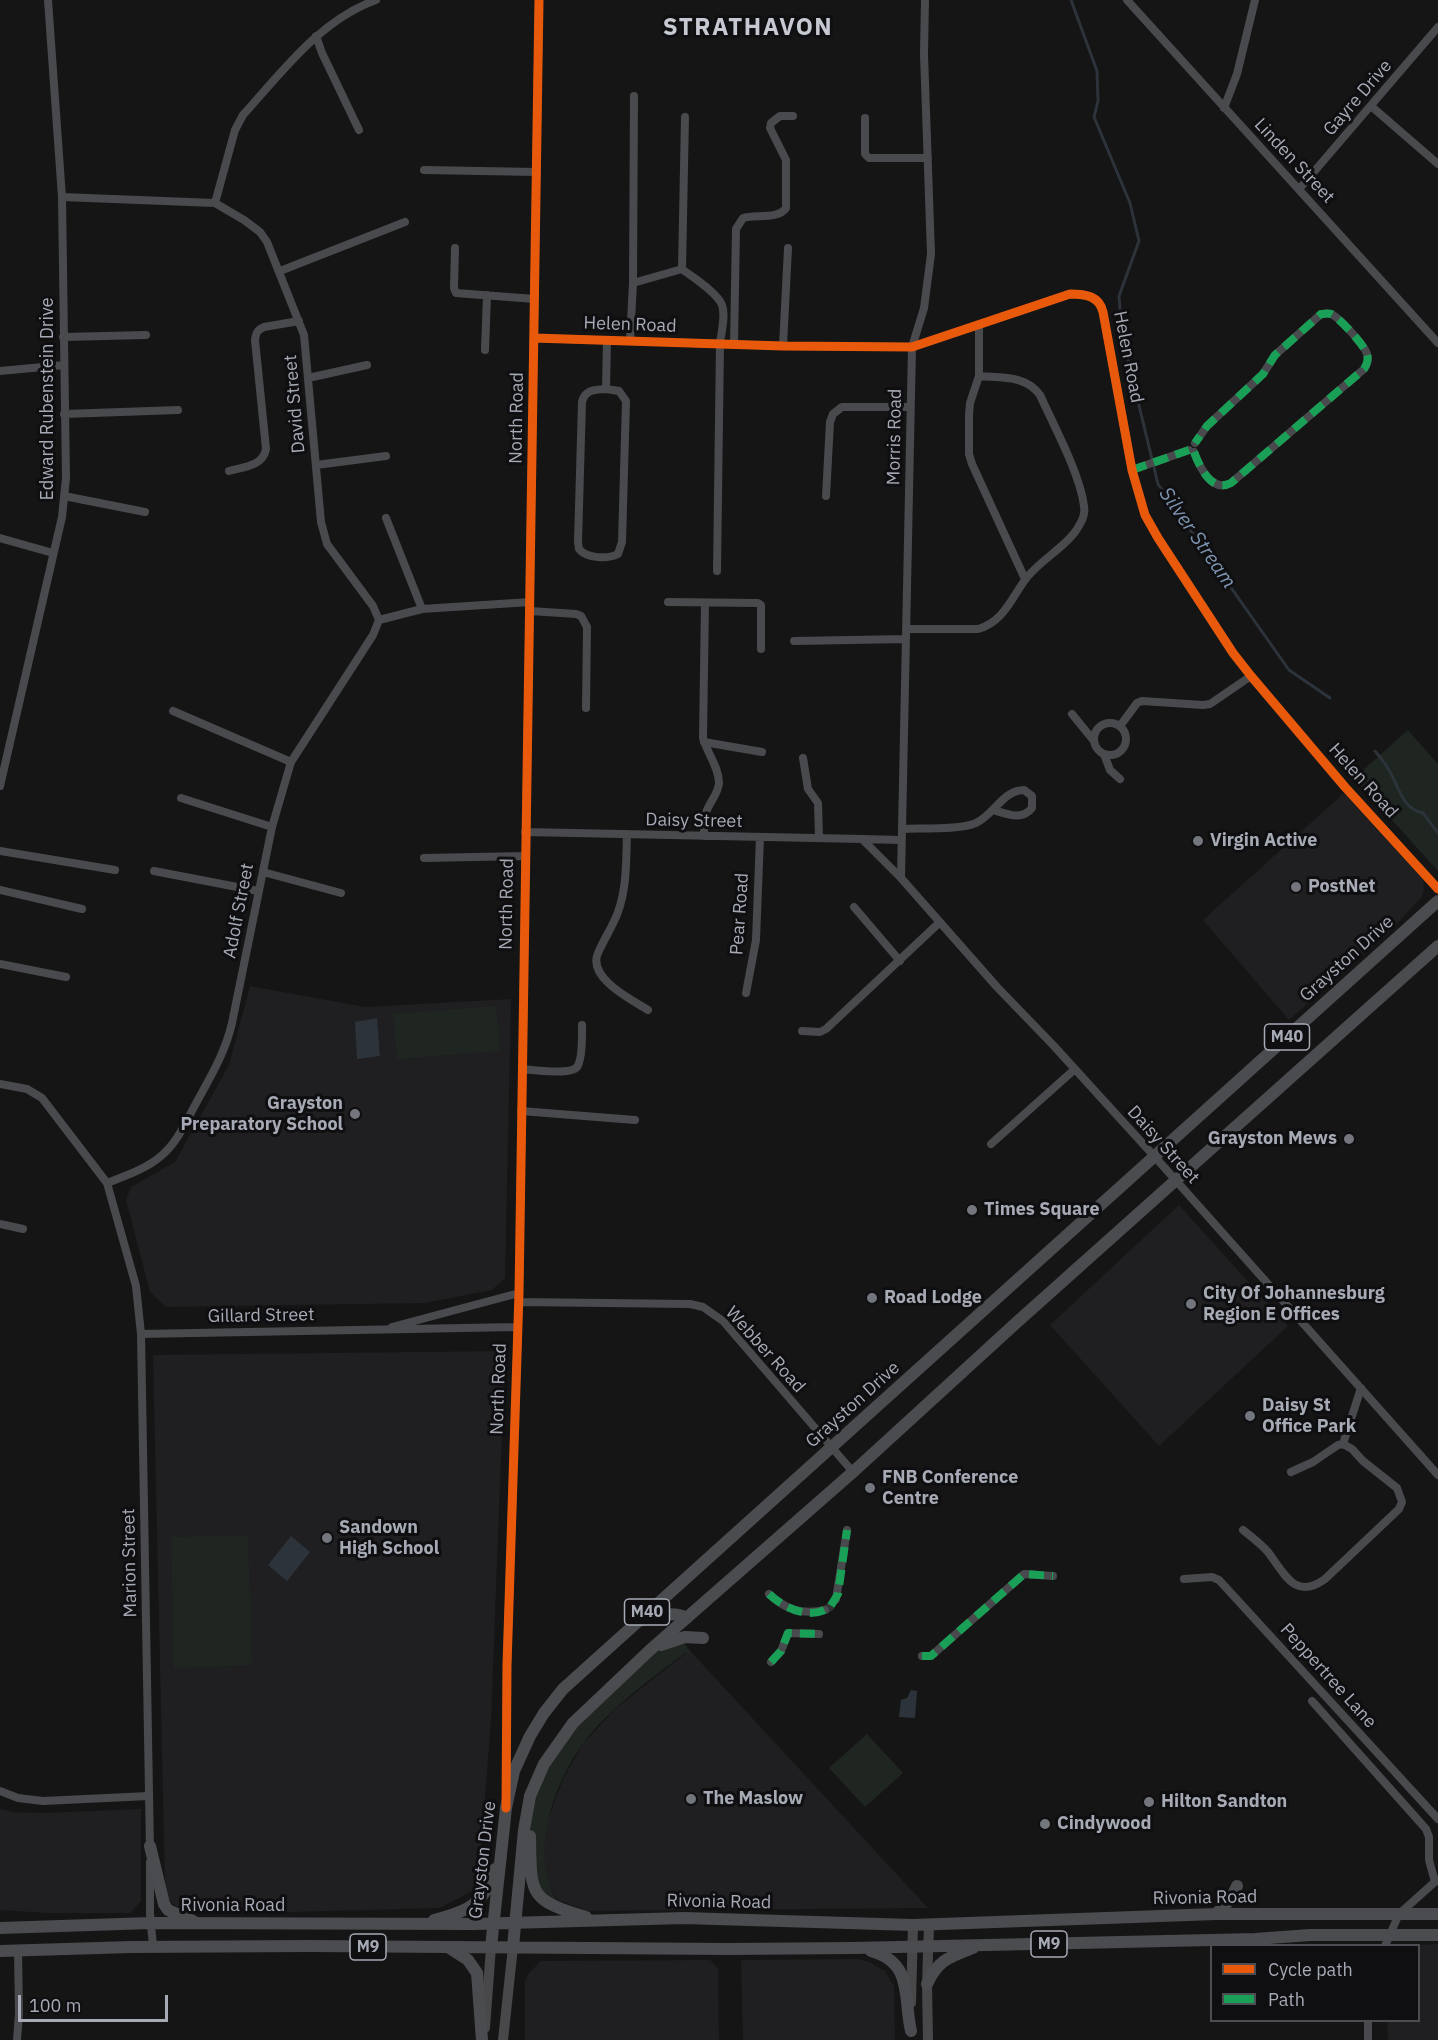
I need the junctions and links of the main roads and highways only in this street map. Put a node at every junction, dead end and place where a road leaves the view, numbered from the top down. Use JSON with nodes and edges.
{"nodes":[{"id":1,"x":1438,"y":901,"type":"edge"},
{"id":2,"x":1438,"y":946,"type":"edge"},
{"id":3,"x":687,"y":1618,"type":"junction"},
{"id":4,"x":636,"y":1622,"type":"junction"},
{"id":5,"x":703,"y":1638,"type":"dead end"},
{"id":6,"x":650,"y":1650,"type":"junction"},
{"id":7,"x":530,"y":1796,"type":"junction"},
{"id":8,"x":150,"y":1846,"type":"road end"},
{"id":9,"x":502,"y":1846,"type":"junction"},
{"id":10,"x":1237,"y":1886,"type":"dead end"},
{"id":11,"x":1216,"y":1914,"type":"junction"},
{"id":12,"x":1438,"y":1914,"type":"edge"},
{"id":13,"x":1126,"y":1917,"type":"junction"},
{"id":14,"x":599,"y":1921,"type":"junction"},
{"id":15,"x":494,"y":1923,"type":"junction"},
{"id":16,"x":514,"y":1923,"type":"junction"},
{"id":17,"x":200,"y":1924,"type":"junction"},
{"id":18,"x":416,"y":1924,"type":"junction"},
{"id":19,"x":0,"y":1928,"type":"edge"},
{"id":20,"x":1310,"y":1935,"type":"junction"},
{"id":21,"x":1438,"y":1935,"type":"edge"},
{"id":22,"x":1127,"y":1940,"type":"junction"},
{"id":23,"x":1388,"y":1940,"type":"edge"},
{"id":24,"x":1344,"y":1944,"type":"edge"},
{"id":25,"x":982,"y":1945,"type":"junction"},
{"id":26,"x":447,"y":1947,"type":"junction"},
{"id":27,"x":490,"y":1947,"type":"junction"},
{"id":28,"x":513,"y":1947,"type":"junction"},
{"id":29,"x":853,"y":1948,"type":"junction"},
{"id":30,"x":0,"y":1951,"type":"edge"},
{"id":31,"x":927,"y":1984,"type":"road end"},
{"id":32,"x":911,"y":2035,"type":"edge"},
{"id":33,"x":483,"y":2040,"type":"edge"}],
"edges":[{"from":1,"to":4,"type":"main road","name":"Grayston Drive","number":"M40"},
{"from":2,"to":3,"type":"main road","name":"Grayston Drive","number":"M40"},
{"from":3,"to":4,"type":"main road"},
{"from":3,"to":6,"type":"main road","name":"Grayston Drive","number":"M40"},
{"from":4,"to":9,"type":"main road","name":"Grayston Drive","number":"M40"},
{"from":5,"to":6,"type":"main road"},
{"from":6,"to":7,"type":"main road","name":"Grayston Drive","number":"M40"},
{"from":7,"to":14,"type":"main road"},
{"from":7,"to":16,"type":"main road","name":"Grayston Drive","number":"M40"},
{"from":8,"to":17,"type":"main road"},
{"from":9,"to":15,"type":"main road","name":"Grayston Drive","number":"M40"},
{"from":9,"to":18,"type":"main road"},
{"from":10,"to":11,"type":"main road"},
{"from":11,"to":12,"type":"main road","name":"Rivonia Road","number":"M9"},
{"from":11,"to":13,"type":"main road","name":"Rivonia Road","number":"M9"},
{"from":13,"to":14,"type":"main road","name":"Rivonia Road","number":"M9"},
{"from":13,"to":22,"type":"main road"},
{"from":14,"to":16,"type":"main road","name":"Rivonia Road","number":"M9"},
{"from":15,"to":16,"type":"main road","name":"Rivonia Road","number":"M9"},
{"from":15,"to":18,"type":"main road","name":"Rivonia Road","number":"M9"},
{"from":15,"to":27,"type":"main road","name":"Grayston Drive","number":"M40"},
{"from":16,"to":28,"type":"main road","name":"Grayston Drive","number":"M40"},
{"from":17,"to":18,"type":"main road","name":"Rivonia Road","number":"M9"},
{"from":17,"to":19,"type":"main road","name":"Rivonia Road","number":"M9"},
{"from":20,"to":22,"type":"main road","number":"M9"},
{"from":20,"to":23,"type":"main road","number":"M9"},
{"from":20,"to":24,"type":"main road"},
{"from":21,"to":23,"type":"main road","number":"M9"},
{"from":22,"to":25,"type":"main road","number":"M9"},
{"from":25,"to":29,"type":"main road","number":"M9"},
{"from":25,"to":31,"type":"main road"},
{"from":26,"to":27,"type":"main road","number":"M9"},
{"from":26,"to":30,"type":"main road","number":"M9"},
{"from":26,"to":33,"type":"main road"},
{"from":27,"to":28,"type":"main road","number":"M9"},
{"from":28,"to":29,"type":"main road","number":"M9"},
{"from":29,"to":32,"type":"main road"}]}
